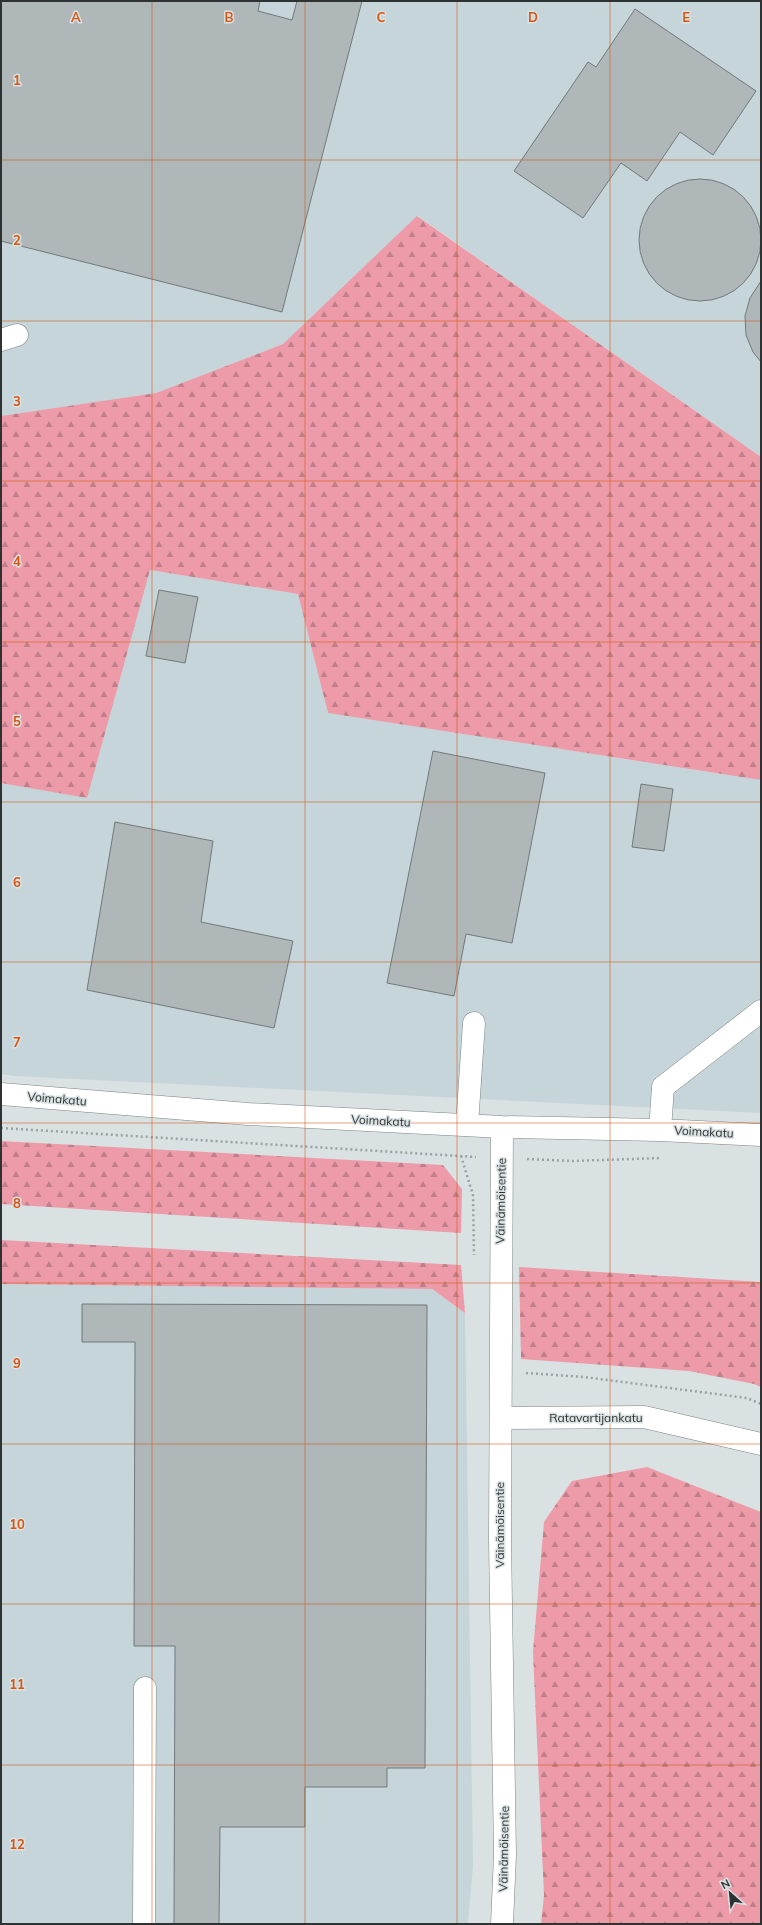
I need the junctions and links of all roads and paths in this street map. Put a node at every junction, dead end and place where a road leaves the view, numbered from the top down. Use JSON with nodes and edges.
{"nodes":[{"id":1,"x":761,"y":1011,"type":"edge"},
{"id":2,"x":474,"y":1023,"type":"dead end"},
{"id":3,"x":1,"y":1094,"type":"edge"},
{"id":4,"x":467,"y":1125,"type":"junction"},
{"id":5,"x":502,"y":1127,"type":"junction"},
{"id":6,"x":1,"y":1128,"type":"edge"},
{"id":7,"x":660,"y":1130,"type":"junction"},
{"id":8,"x":761,"y":1135,"type":"edge"},
{"id":9,"x":461,"y":1156,"type":"junction"},
{"id":10,"x":501,"y":1158,"type":"junction"},
{"id":11,"x":666,"y":1158,"type":"dead end"},
{"id":12,"x":474,"y":1256,"type":"dead end"},
{"id":13,"x":501,"y":1371,"type":"junction"},
{"id":14,"x":761,"y":1404,"type":"edge"},
{"id":15,"x":501,"y":1418,"type":"junction"},
{"id":16,"x":761,"y":1444,"type":"edge"},
{"id":17,"x":145,"y":1688,"type":"dead end"},
{"id":18,"x":144,"y":1924,"type":"edge"},
{"id":19,"x":502,"y":1924,"type":"edge"}],
"edges":[{"from":1,"to":7,"type":"street"},
{"from":2,"to":4,"type":"street"},
{"from":3,"to":4,"type":"street","name":"Voimakatu"},
{"from":4,"to":5,"type":"street","name":"Voimakatu"},
{"from":5,"to":7,"type":"street","name":"Voimakatu"},
{"from":5,"to":10,"type":"street","name":"Väinämöisentie"},
{"from":6,"to":9,"type":"path"},
{"from":7,"to":8,"type":"street","name":"Voimakatu"},
{"from":9,"to":10,"type":"path"},
{"from":9,"to":12,"type":"path"},
{"from":10,"to":11,"type":"path"},
{"from":10,"to":13,"type":"street","name":"Väinämöisentie"},
{"from":13,"to":14,"type":"path"},
{"from":13,"to":15,"type":"street","name":"Väinämöisentie"},
{"from":15,"to":16,"type":"street","name":"Ratavartijankatu"},
{"from":15,"to":19,"type":"street","name":"Väinämöisentie"},
{"from":17,"to":18,"type":"street"}]}
